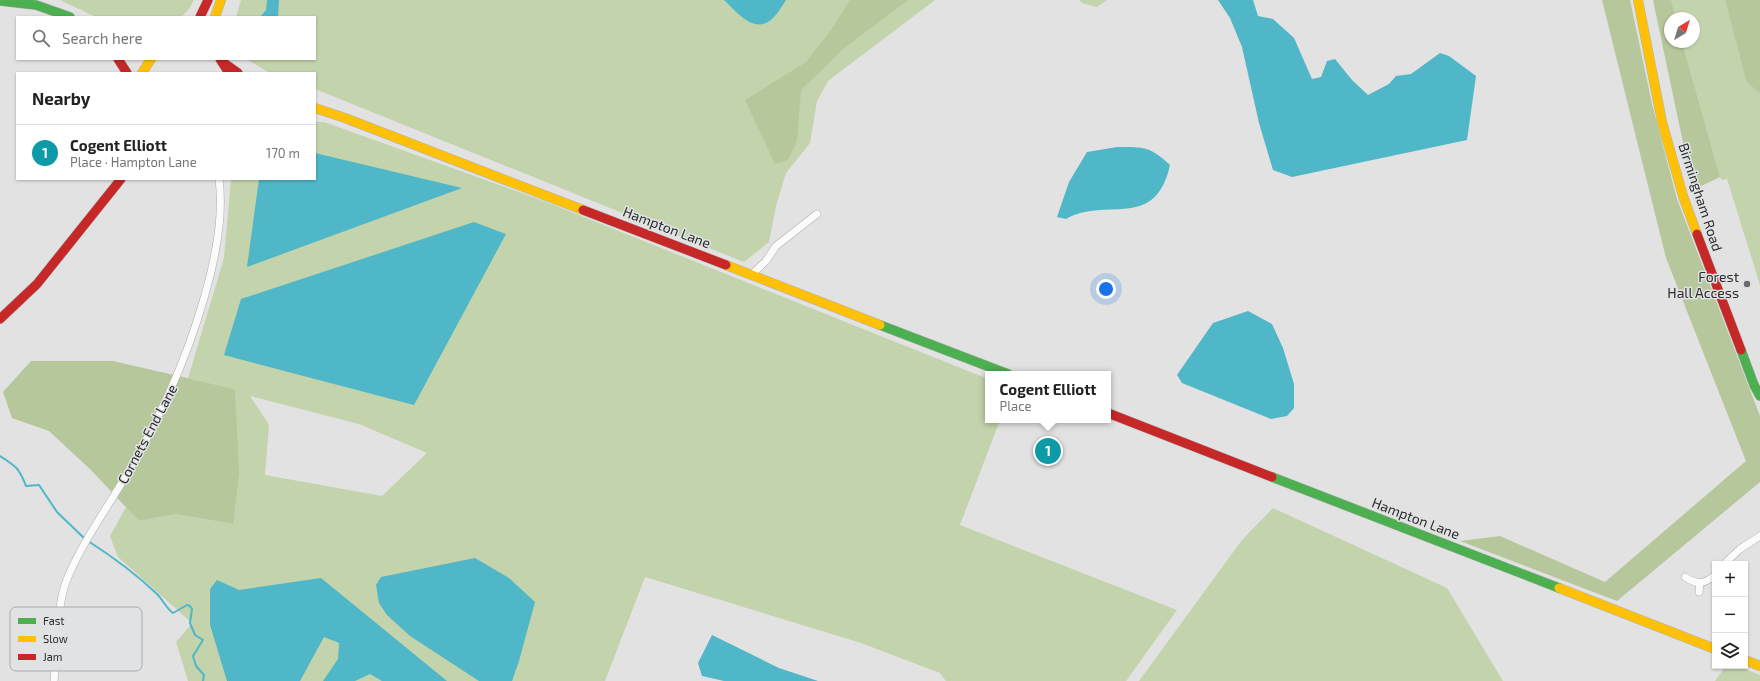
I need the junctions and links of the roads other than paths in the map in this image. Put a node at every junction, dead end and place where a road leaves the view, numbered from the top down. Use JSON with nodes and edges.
{"nodes":[{"id":1,"x":208,"y":0,"type":"edge"},
{"id":2,"x":221,"y":0,"type":"edge"},
{"id":3,"x":1638,"y":0,"type":"edge"},
{"id":4,"x":0,"y":1,"type":"edge"},
{"id":5,"x":67,"y":16,"type":"edge"},
{"id":6,"x":200,"y":16,"type":"edge"},
{"id":7,"x":215,"y":16,"type":"edge"},
{"id":8,"x":119,"y":60,"type":"edge"},
{"id":9,"x":150,"y":60,"type":"edge"},
{"id":10,"x":222,"y":61,"type":"edge"},
{"id":11,"x":126,"y":72,"type":"edge"},
{"id":12,"x":143,"y":72,"type":"edge"},
{"id":13,"x":228,"y":72,"type":"edge"},
{"id":14,"x":237,"y":72,"type":"edge"},
{"id":15,"x":316,"y":108,"type":"edge"},
{"id":16,"x":113,"y":180,"type":"edge"},
{"id":17,"x":121,"y":180,"type":"edge"},
{"id":18,"x":219,"y":180,"type":"edge"},
{"id":19,"x":95,"y":213,"type":"junction"},
{"id":20,"x":817,"y":214,"type":"dead end"},
{"id":21,"x":751,"y":275,"type":"junction"},
{"id":22,"x":0,"y":319,"type":"edge"},
{"id":23,"x":1000,"y":371,"type":"edge"},
{"id":24,"x":1760,"y":396,"type":"edge"},
{"id":25,"x":1111,"y":414,"type":"edge"},
{"id":26,"x":1760,"y":536,"type":"edge"},
{"id":27,"x":1727,"y":561,"type":"edge"},
{"id":28,"x":1685,"y":578,"type":"dead end"},
{"id":29,"x":1712,"y":578,"type":"edge"},
{"id":30,"x":1700,"y":583,"type":"junction"},
{"id":31,"x":1699,"y":592,"type":"dead end"},
{"id":32,"x":61,"y":607,"type":"edge"},
{"id":33,"x":1712,"y":648,"type":"edge"},
{"id":34,"x":1748,"y":661,"type":"edge"},
{"id":35,"x":1760,"y":666,"type":"edge"},
{"id":36,"x":55,"y":671,"type":"edge"},
{"id":37,"x":54,"y":681,"type":"edge"}],
"edges":[{"from":1,"to":6,"type":"main road"},
{"from":2,"to":7,"type":"main road"},
{"from":3,"to":24,"type":"main road","name":"Birmingham Road"},
{"from":4,"to":5,"type":"main road"},
{"from":8,"to":11,"type":"main road"},
{"from":9,"to":12,"type":"main road"},
{"from":10,"to":13,"type":"main road"},
{"from":10,"to":14,"type":"main road"},
{"from":15,"to":21,"type":"main road","name":"Hampton Lane"},
{"from":16,"to":19,"type":"main road"},
{"from":17,"to":19,"type":"main road"},
{"from":18,"to":32,"type":"street","name":"Cornets End Lane"},
{"from":19,"to":22,"type":"main road"},
{"from":20,"to":21,"type":"street"},
{"from":21,"to":23,"type":"main road","name":"Hampton Lane"},
{"from":25,"to":33,"type":"main road","name":"Hampton Lane"},
{"from":26,"to":27,"type":"street"},
{"from":28,"to":30,"type":"street"},
{"from":29,"to":30,"type":"street"},
{"from":30,"to":31,"type":"street"},
{"from":34,"to":35,"type":"main road"},
{"from":36,"to":37,"type":"street","name":"Cornets End Lane"}]}
